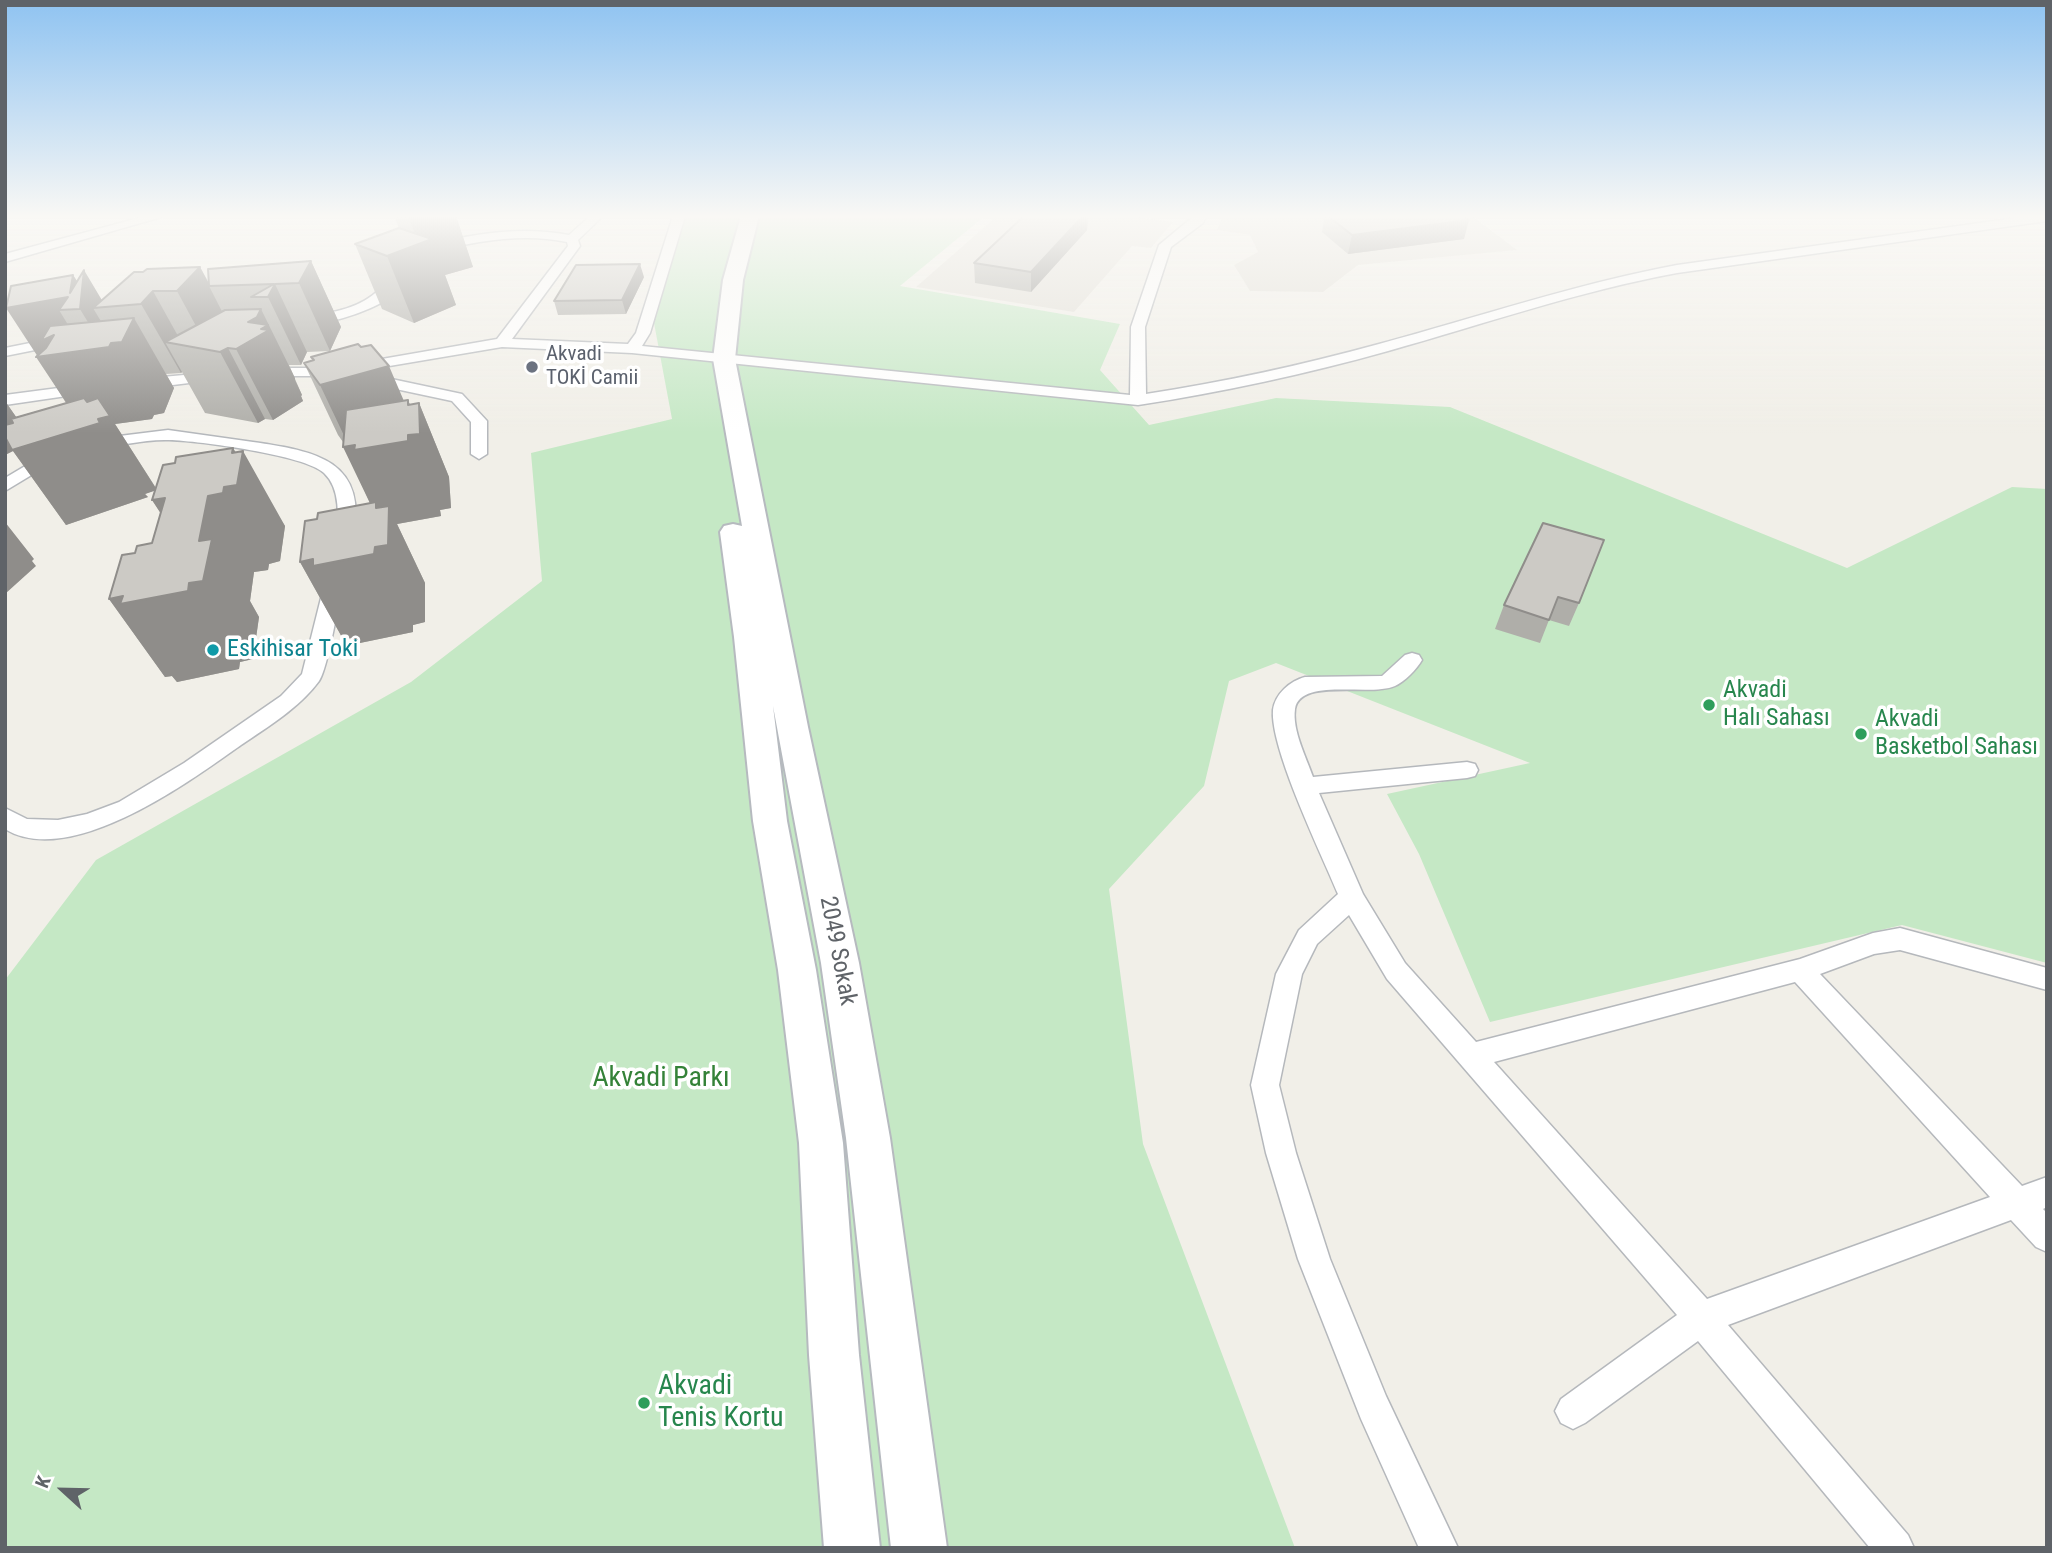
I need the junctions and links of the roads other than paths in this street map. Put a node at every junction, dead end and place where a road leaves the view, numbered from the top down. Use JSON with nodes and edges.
{"nodes":[{"id":1,"x":391,"y":288,"type":"edge"},
{"id":2,"x":543,"y":288,"type":"edge"},
{"id":3,"x":657,"y":288,"type":"edge"},
{"id":4,"x":722,"y":288,"type":"edge"},
{"id":5,"x":731,"y":288,"type":"edge"},
{"id":6,"x":1151,"y":288,"type":"edge"},
{"id":7,"x":1590,"y":288,"type":"edge"},
{"id":8,"x":298,"y":320,"type":"dead end"},
{"id":9,"x":71,"y":339,"type":"edge"},
{"id":10,"x":502,"y":343,"type":"junction"},
{"id":11,"x":632,"y":349,"type":"junction"},
{"id":12,"x":5,"y":352,"type":"edge"},
{"id":13,"x":716,"y":358,"type":"junction"},
{"id":14,"x":330,"y":372,"type":"junction"},
{"id":15,"x":130,"y":385,"type":"edge"},
{"id":16,"x":104,"y":387,"type":"edge"},
{"id":17,"x":24,"y":397,"type":"junction"},
{"id":18,"x":5,"y":400,"type":"edge"},
{"id":19,"x":1138,"y":400,"type":"junction"},
{"id":20,"x":40,"y":417,"type":"edge"},
{"id":21,"x":57,"y":437,"type":"edge"},
{"id":22,"x":78,"y":446,"type":"edge"},
{"id":23,"x":479,"y":454,"type":"dead end"},
{"id":24,"x":5,"y":486,"type":"edge"},
{"id":25,"x":1412,"y":660,"type":"dead end"},
{"id":26,"x":1466,"y":770,"type":"dead end"},
{"id":27,"x":1305,"y":786,"type":"junction"},
{"id":28,"x":5,"y":817,"type":"edge"},
{"id":29,"x":1352,"y":897,"type":"junction"},
{"id":30,"x":1800,"y":970,"type":"junction"},
{"id":31,"x":2047,"y":979,"type":"edge"},
{"id":32,"x":1468,"y":1056,"type":"junction"},
{"id":33,"x":2047,"y":1192,"type":"edge"},
{"id":34,"x":2014,"y":1203,"type":"junction"},
{"id":35,"x":2047,"y":1236,"type":"edge"},
{"id":36,"x":1701,"y":1318,"type":"junction"},
{"id":37,"x":1573,"y":1411,"type":"dead end"},
{"id":38,"x":852,"y":1548,"type":"edge"},
{"id":39,"x":919,"y":1548,"type":"edge"},
{"id":40,"x":1439,"y":1548,"type":"edge"},
{"id":41,"x":1895,"y":1548,"type":"edge"}],
"edges":[{"from":1,"to":8,"type":"street"},
{"from":2,"to":10,"type":"street"},
{"from":3,"to":11,"type":"street"},
{"from":4,"to":13,"type":"main road"},
{"from":5,"to":13,"type":"main road"},
{"from":6,"to":19,"type":"street"},
{"from":7,"to":19,"type":"street"},
{"from":9,"to":12,"type":"street"},
{"from":10,"to":11,"type":"street"},
{"from":10,"to":14,"type":"street"},
{"from":11,"to":13,"type":"street"},
{"from":13,"to":19,"type":"street"},
{"from":13,"to":38,"type":"main road","name":"2049 Sokak"},
{"from":13,"to":39,"type":"main road","name":"2049 Sokak"},
{"from":14,"to":15,"type":"street"},
{"from":14,"to":23,"type":"street"},
{"from":16,"to":17,"type":"street"},
{"from":17,"to":18,"type":"street"},
{"from":17,"to":20,"type":"street"},
{"from":21,"to":24,"type":"street"},
{"from":22,"to":28,"type":"street"},
{"from":25,"to":27,"type":"street"},
{"from":26,"to":27,"type":"street"},
{"from":27,"to":29,"type":"street"},
{"from":29,"to":32,"type":"street"},
{"from":29,"to":40,"type":"street"},
{"from":30,"to":31,"type":"street"},
{"from":30,"to":32,"type":"street"},
{"from":30,"to":34,"type":"street"},
{"from":32,"to":36,"type":"street"},
{"from":33,"to":34,"type":"street"},
{"from":34,"to":35,"type":"street"},
{"from":34,"to":36,"type":"street"},
{"from":36,"to":37,"type":"street"},
{"from":36,"to":41,"type":"street"}]}
